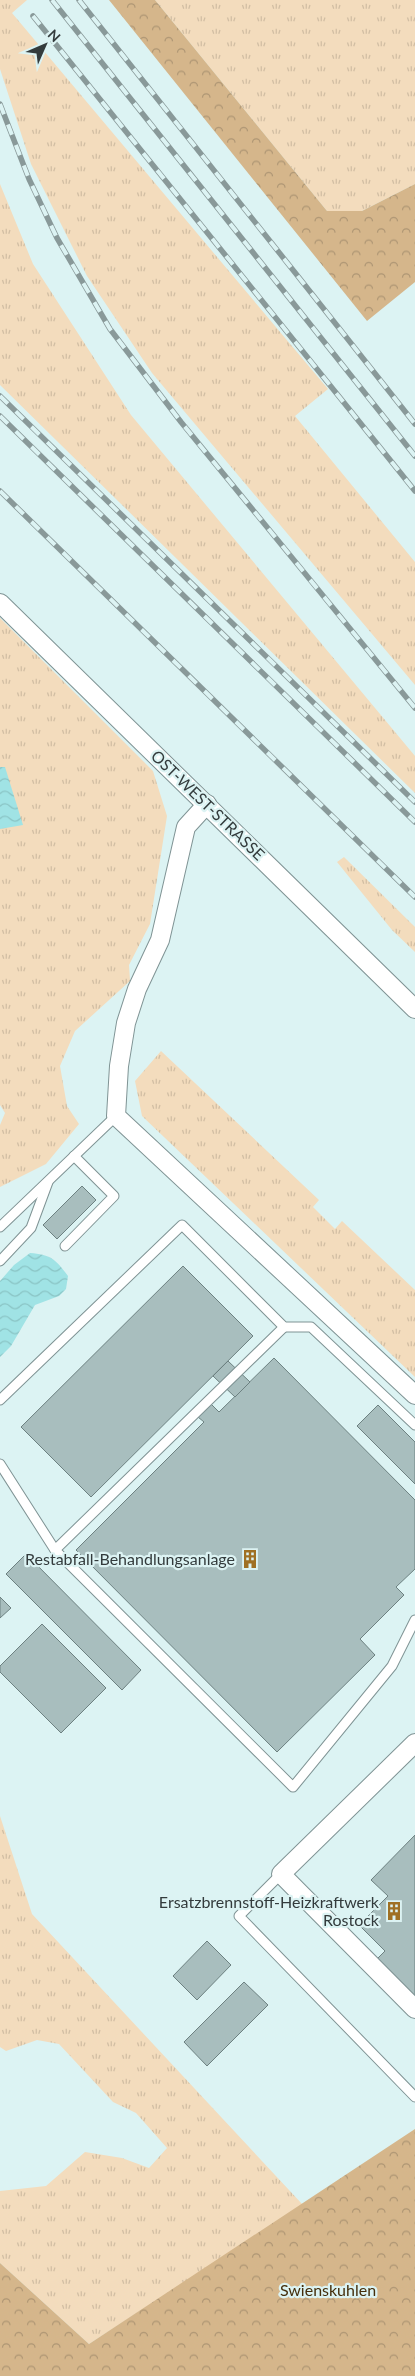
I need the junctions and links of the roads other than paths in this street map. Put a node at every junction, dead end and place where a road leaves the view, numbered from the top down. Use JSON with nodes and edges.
{"nodes":[{"id":1,"x":0,"y":603,"type":"edge"},
{"id":2,"x":207,"y":804,"type":"junction"},
{"id":3,"x":415,"y":1009,"type":"edge"},
{"id":4,"x":116,"y":1116,"type":"junction"},
{"id":5,"x":74,"y":1156,"type":"junction"},
{"id":6,"x":49,"y":1180,"type":"junction"},
{"id":7,"x":0,"y":1227,"type":"edge"},
{"id":8,"x":65,"y":1246,"type":"dead end"},
{"id":9,"x":0,"y":1261,"type":"edge"},
{"id":10,"x":284,"y":1327,"type":"junction"},
{"id":11,"x":415,"y":1395,"type":"edge"},
{"id":12,"x":0,"y":1400,"type":"edge"},
{"id":13,"x":415,"y":1425,"type":"edge"},
{"id":14,"x":0,"y":1464,"type":"edge"},
{"id":15,"x":55,"y":1550,"type":"junction"},
{"id":16,"x":415,"y":1620,"type":"edge"},
{"id":17,"x":415,"y":1743,"type":"edge"},
{"id":18,"x":281,"y":1874,"type":"junction"},
{"id":19,"x":415,"y":2009,"type":"edge"},
{"id":20,"x":415,"y":2097,"type":"edge"}],
"edges":[{"from":1,"to":2,"type":"street","name":"OST-WEST-STRASSE"},
{"from":2,"to":3,"type":"street","name":"OST-WEST-STRASSE"},
{"from":2,"to":4,"type":"street"},
{"from":4,"to":5,"type":"lane"},
{"from":4,"to":11,"type":"street"},
{"from":5,"to":6,"type":"lane"},
{"from":5,"to":8,"type":"lane"},
{"from":6,"to":7,"type":"lane"},
{"from":6,"to":9,"type":"lane"},
{"from":10,"to":12,"type":"lane"},
{"from":10,"to":13,"type":"lane"},
{"from":10,"to":15,"type":"lane"},
{"from":14,"to":15,"type":"lane"},
{"from":15,"to":16,"type":"lane"},
{"from":17,"to":18,"type":"street"},
{"from":18,"to":19,"type":"street"},
{"from":18,"to":20,"type":"lane"}]}
